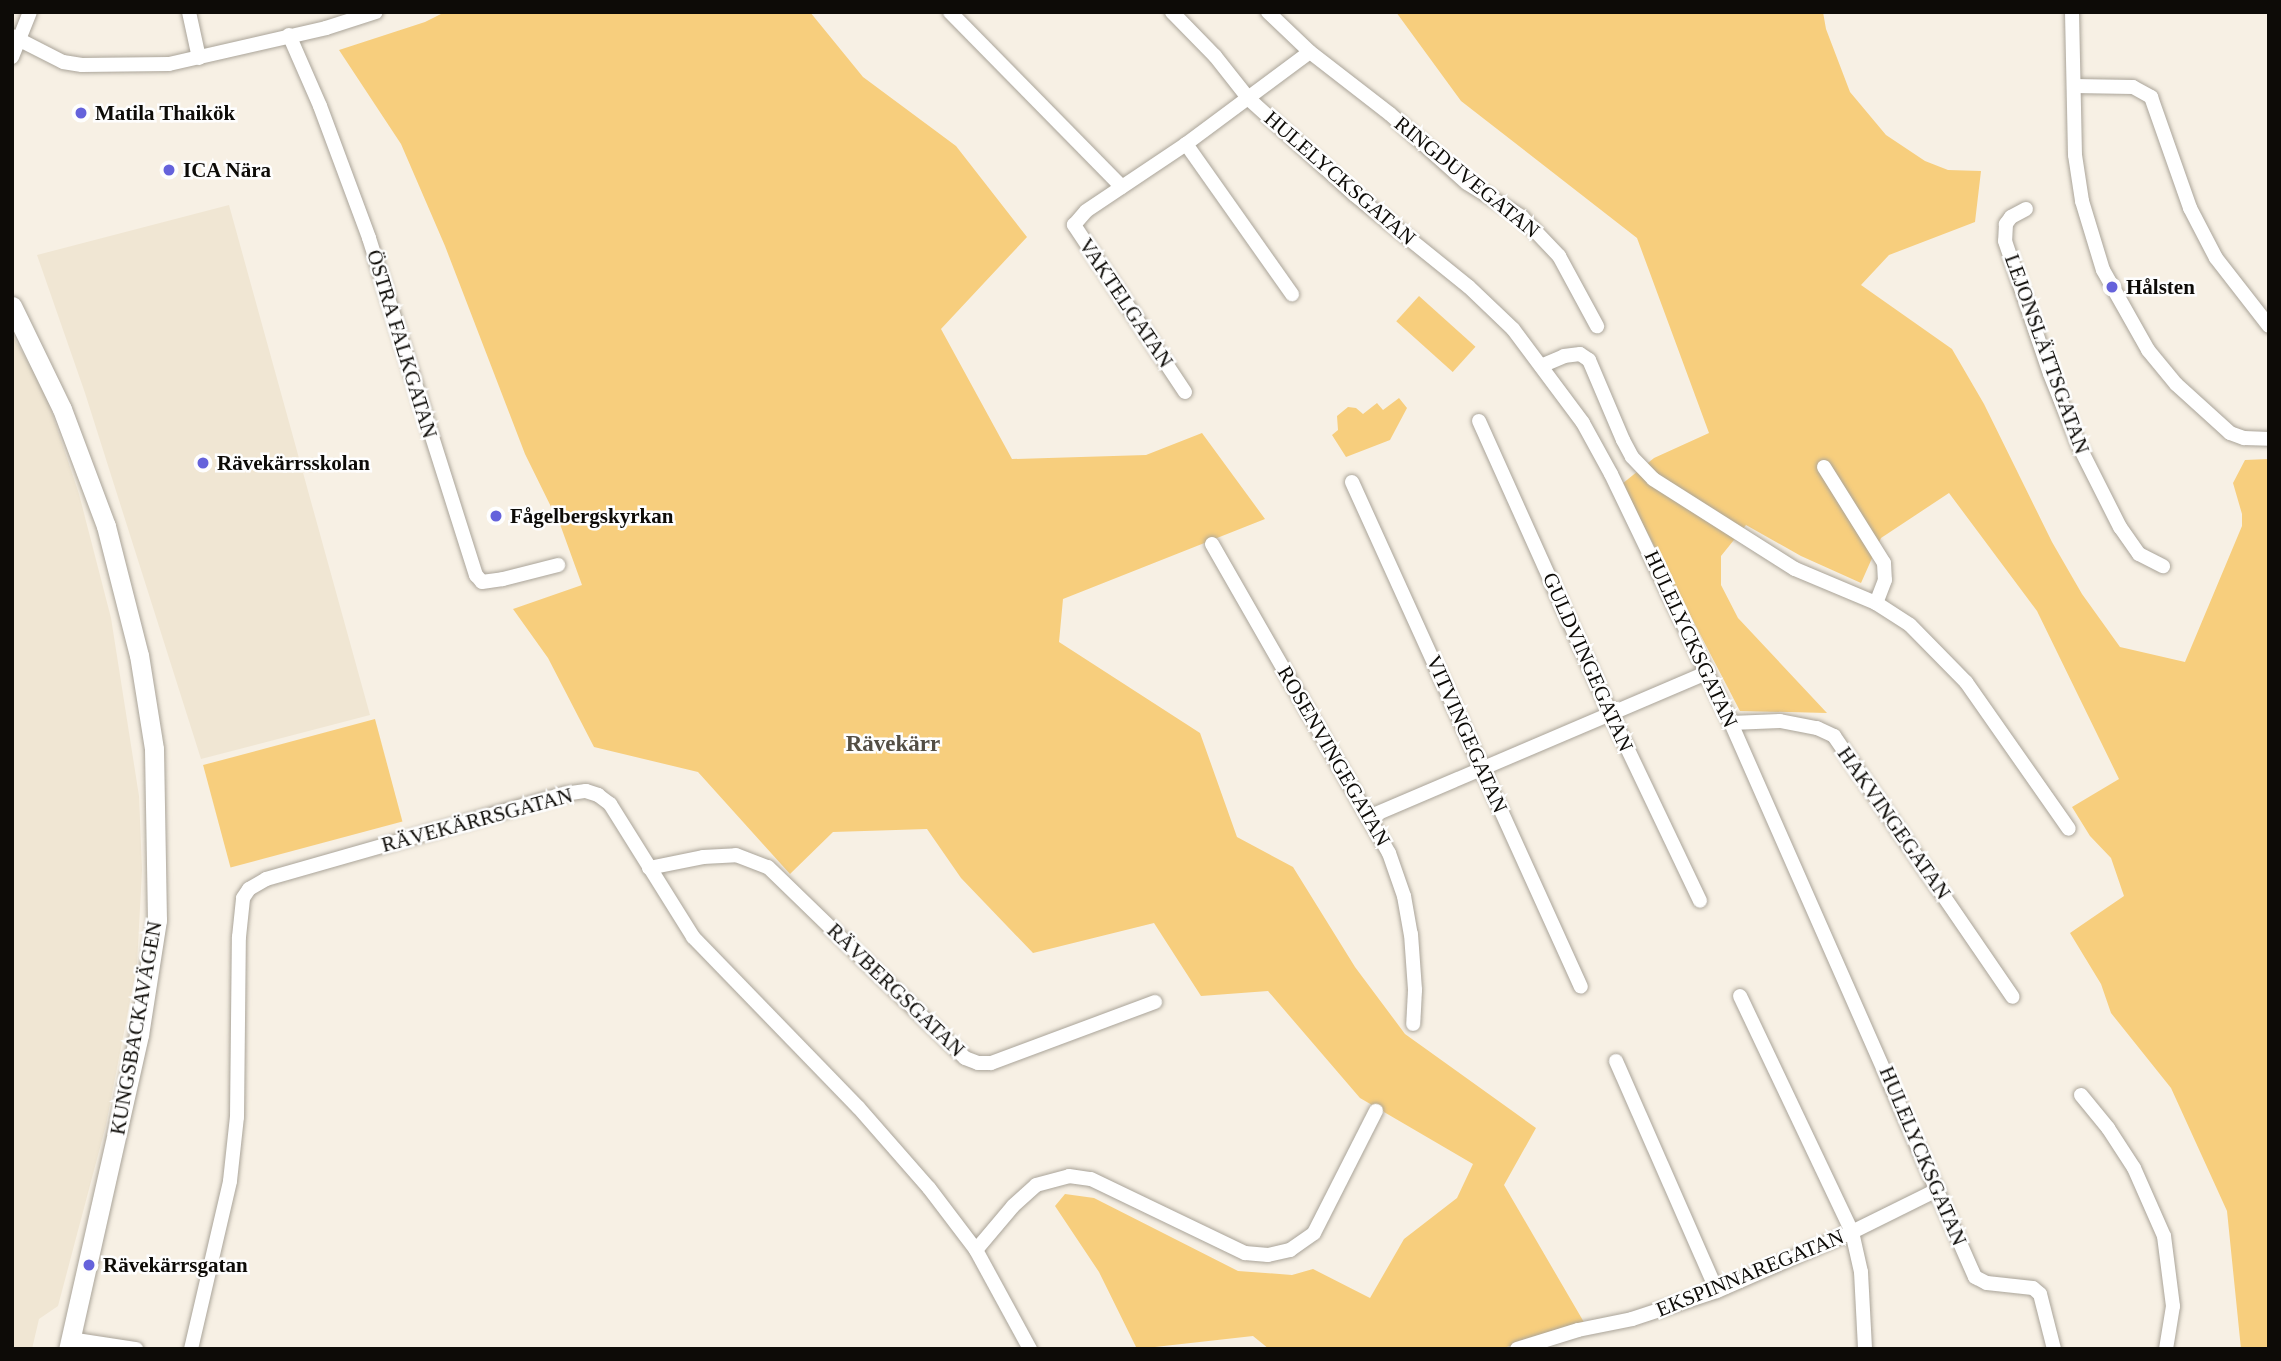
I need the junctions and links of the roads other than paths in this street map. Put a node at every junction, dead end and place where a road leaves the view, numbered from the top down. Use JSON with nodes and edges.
{"nodes":[{"id":1,"x":30,"y":12,"type":"edge"},
{"id":2,"x":189,"y":12,"type":"edge"},
{"id":3,"x":376,"y":12,"type":"edge"},
{"id":4,"x":950,"y":12,"type":"edge"},
{"id":5,"x":1172,"y":12,"type":"edge"},
{"id":6,"x":1268,"y":12,"type":"edge"},
{"id":7,"x":2072,"y":12,"type":"edge"},
{"id":8,"x":343,"y":18,"type":"edge"},
{"id":9,"x":289,"y":34,"type":"junction"},
{"id":10,"x":16,"y":39,"type":"edge"},
{"id":11,"x":1310,"y":52,"type":"junction"},
{"id":12,"x":12,"y":57,"type":"edge"},
{"id":13,"x":199,"y":58,"type":"junction"},
{"id":14,"x":2074,"y":86,"type":"junction"},
{"id":15,"x":1249,"y":99,"type":"junction"},
{"id":16,"x":1186,"y":144,"type":"junction"},
{"id":17,"x":1122,"y":187,"type":"junction"},
{"id":18,"x":2026,"y":209,"type":"dead end"},
{"id":19,"x":1292,"y":294,"type":"dead end"},
{"id":20,"x":12,"y":306,"type":"edge"},
{"id":21,"x":2269,"y":326,"type":"edge"},
{"id":22,"x":1597,"y":327,"type":"dead end"},
{"id":23,"x":1541,"y":366,"type":"junction"},
{"id":24,"x":1185,"y":392,"type":"dead end"},
{"id":25,"x":1479,"y":421,"type":"dead end"},
{"id":26,"x":2269,"y":439,"type":"edge"},
{"id":27,"x":1824,"y":467,"type":"dead end"},
{"id":28,"x":1352,"y":482,"type":"dead end"},
{"id":29,"x":1212,"y":544,"type":"dead end"},
{"id":30,"x":558,"y":565,"type":"dead end"},
{"id":31,"x":2163,"y":566,"type":"dead end"},
{"id":32,"x":1876,"y":603,"type":"junction"},
{"id":33,"x":1707,"y":673,"type":"junction"},
{"id":34,"x":1610,"y":712,"type":"junction"},
{"id":35,"x":1731,"y":723,"type":"junction"},
{"id":36,"x":1482,"y":766,"type":"junction"},
{"id":37,"x":1371,"y":816,"type":"junction"},
{"id":38,"x":2069,"y":829,"type":"dead end"},
{"id":39,"x":649,"y":868,"type":"junction"},
{"id":40,"x":1700,"y":901,"type":"dead end"},
{"id":41,"x":1581,"y":987,"type":"dead end"},
{"id":42,"x":1740,"y":996,"type":"dead end"},
{"id":43,"x":2013,"y":997,"type":"dead end"},
{"id":44,"x":1155,"y":1002,"type":"dead end"},
{"id":45,"x":1413,"y":1024,"type":"dead end"},
{"id":46,"x":1616,"y":1061,"type":"dead end"},
{"id":47,"x":2081,"y":1095,"type":"dead end"},
{"id":48,"x":1376,"y":1111,"type":"dead end"},
{"id":49,"x":1937,"y":1190,"type":"junction"},
{"id":50,"x":1852,"y":1232,"type":"junction"},
{"id":51,"x":976,"y":1250,"type":"junction"},
{"id":52,"x":1717,"y":1291,"type":"junction"},
{"id":53,"x":69,"y":1344,"type":"edge"},
{"id":54,"x":136,"y":1349,"type":"edge"},
{"id":55,"x":191,"y":1349,"type":"edge"},
{"id":56,"x":1030,"y":1349,"type":"edge"},
{"id":57,"x":1517,"y":1349,"type":"edge"},
{"id":58,"x":1865,"y":1349,"type":"edge"},
{"id":59,"x":2054,"y":1349,"type":"edge"},
{"id":60,"x":2166,"y":1349,"type":"edge"}],
"edges":[{"from":1,"to":10,"type":"street"},
{"from":2,"to":13,"type":"street"},
{"from":3,"to":8,"type":"street"},
{"from":4,"to":17,"type":"street"},
{"from":5,"to":15,"type":"street","name":"HULELYCKSGATAN"},
{"from":6,"to":11,"type":"street","name":"RINGDUVEGATAN"},
{"from":7,"to":14,"type":"street"},
{"from":8,"to":9,"type":"street"},
{"from":9,"to":13,"type":"street"},
{"from":9,"to":30,"type":"street","name":"ÖSTRA FALKGATAN"},
{"from":10,"to":12,"type":"street"},
{"from":10,"to":13,"type":"street"},
{"from":11,"to":15,"type":"street","name":"VAKTELGATAN"},
{"from":11,"to":22,"type":"street","name":"RINGDUVEGATAN"},
{"from":14,"to":21,"type":"street"},
{"from":14,"to":26,"type":"street"},
{"from":15,"to":16,"type":"street","name":"VAKTELGATAN"},
{"from":15,"to":23,"type":"street","name":"HULELYCKSGATAN"},
{"from":16,"to":17,"type":"street","name":"VAKTELGATAN"},
{"from":16,"to":19,"type":"street"},
{"from":17,"to":24,"type":"street","name":"VAKTELGATAN"},
{"from":18,"to":31,"type":"street","name":"LEJONSLÄTTSGATAN"},
{"from":20,"to":53,"type":"street","name":"KUNGSBACKAVÄGEN"},
{"from":23,"to":32,"type":"street"},
{"from":23,"to":33,"type":"street","name":"HULELYCKSGATAN"},
{"from":25,"to":34,"type":"street","name":"GULDVINGEGATAN"},
{"from":27,"to":32,"type":"street"},
{"from":28,"to":36,"type":"street","name":"VITVINGEGATAN"},
{"from":29,"to":37,"type":"street","name":"ROSENVINGEGATAN"},
{"from":32,"to":38,"type":"street"},
{"from":33,"to":34,"type":"street"},
{"from":33,"to":35,"type":"street","name":"HULELYCKSGATAN"},
{"from":34,"to":36,"type":"street"},
{"from":34,"to":40,"type":"street","name":"GULDVINGEGATAN"},
{"from":35,"to":43,"type":"street","name":"HAKVINGEGATAN"},
{"from":35,"to":49,"type":"street","name":"HULELYCKSGATAN"},
{"from":36,"to":37,"type":"street"},
{"from":36,"to":41,"type":"street","name":"VITVINGEGATAN"},
{"from":37,"to":45,"type":"street","name":"ROSENVINGEGATAN"},
{"from":39,"to":44,"type":"street","name":"RÄVBERGSGATAN"},
{"from":39,"to":51,"type":"street","name":"RÄVEKÄRRSGATAN"},
{"from":39,"to":55,"type":"street","name":"RÄVEKÄRRSGATAN"},
{"from":42,"to":50,"type":"street"},
{"from":46,"to":52,"type":"street"},
{"from":47,"to":60,"type":"street"},
{"from":48,"to":51,"type":"street"},
{"from":49,"to":50,"type":"street","name":"EKSPINNAREGATAN"},
{"from":49,"to":59,"type":"street","name":"HULELYCKSGATAN"},
{"from":50,"to":52,"type":"street","name":"EKSPINNAREGATAN"},
{"from":50,"to":58,"type":"street"},
{"from":51,"to":56,"type":"street","name":"RÄVEKÄRRSGATAN"},
{"from":52,"to":57,"type":"street","name":"EKSPINNAREGATAN"},
{"from":53,"to":54,"type":"street"}]}
